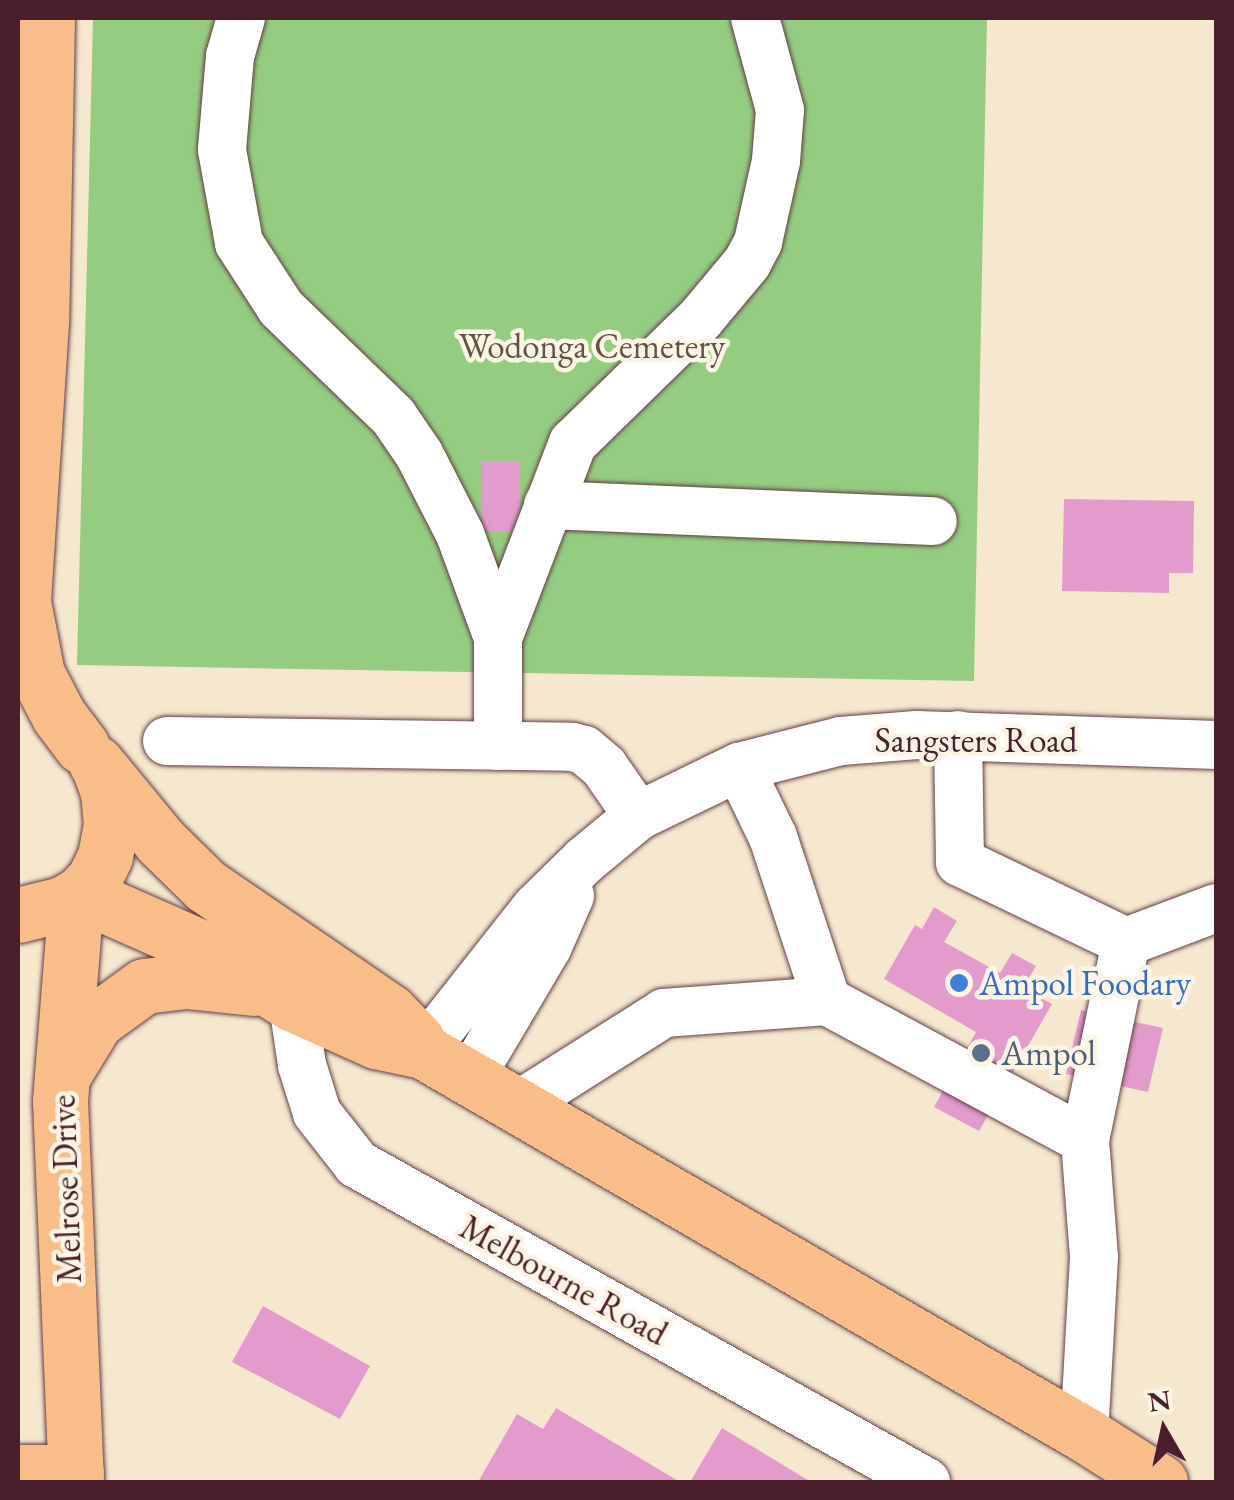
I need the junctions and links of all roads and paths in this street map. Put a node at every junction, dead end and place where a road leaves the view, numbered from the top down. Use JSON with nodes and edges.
{"nodes":[{"id":1,"x":47,"y":18,"type":"edge"},
{"id":2,"x":241,"y":18,"type":"edge"},
{"id":3,"x":755,"y":18,"type":"edge"},
{"id":4,"x":31,"y":128,"type":"edge"},
{"id":5,"x":548,"y":505,"type":"junction"},
{"id":6,"x":933,"y":521,"type":"dead end"},
{"id":7,"x":498,"y":638,"type":"junction"},
{"id":8,"x":18,"y":719,"type":"edge"},
{"id":9,"x":958,"y":736,"type":"junction"},
{"id":10,"x":167,"y":741,"type":"dead end"},
{"id":11,"x":1216,"y":745,"type":"edge"},
{"id":12,"x":498,"y":746,"type":"junction"},
{"id":13,"x":89,"y":754,"type":"junction"},
{"id":14,"x":739,"y":767,"type":"junction"},
{"id":15,"x":638,"y":816,"type":"junction"},
{"id":16,"x":586,"y":860,"type":"junction"},
{"id":17,"x":78,"y":896,"type":"junction"},
{"id":18,"x":1216,"y":908,"type":"edge"},
{"id":19,"x":18,"y":915,"type":"edge"},
{"id":20,"x":1126,"y":942,"type":"junction"},
{"id":21,"x":281,"y":997,"type":"junction"},
{"id":22,"x":828,"y":1002,"type":"junction"},
{"id":23,"x":423,"y":1050,"type":"junction"},
{"id":24,"x":62,"y":1078,"type":"junction"},
{"id":25,"x":470,"y":1078,"type":"junction"},
{"id":26,"x":517,"y":1106,"type":"junction"},
{"id":27,"x":1084,"y":1140,"type":"junction"},
{"id":28,"x":1084,"y":1434,"type":"junction"},
{"id":29,"x":18,"y":1472,"type":"edge"},
{"id":30,"x":76,"y":1477,"type":"edge"},
{"id":31,"x":926,"y":1482,"type":"edge"},
{"id":32,"x":1160,"y":1482,"type":"edge"},
{"id":33,"x":1196,"y":1482,"type":"edge"}],
"edges":[{"from":1,"to":4,"type":"main road"},
{"from":2,"to":7,"type":"street"},
{"from":3,"to":5,"type":"street"},
{"from":4,"to":13,"type":"main road"},
{"from":5,"to":6,"type":"street"},
{"from":5,"to":7,"type":"street"},
{"from":7,"to":12,"type":"street"},
{"from":8,"to":13,"type":"main road"},
{"from":9,"to":11,"type":"street","name":"Sangsters Road"},
{"from":9,"to":14,"type":"street","name":"Sangsters Road"},
{"from":9,"to":20,"type":"street"},
{"from":10,"to":12,"type":"street"},
{"from":12,"to":15,"type":"street"},
{"from":13,"to":17,"type":"main road"},
{"from":13,"to":23,"type":"main road"},
{"from":14,"to":15,"type":"street","name":"Sangsters Road"},
{"from":14,"to":22,"type":"street"},
{"from":15,"to":16,"type":"street","name":"Sangsters Road"},
{"from":16,"to":23,"type":"street","name":"Sangsters Road"},
{"from":16,"to":25,"type":"street","name":"Sangsters Road"},
{"from":17,"to":19,"type":"main road"},
{"from":17,"to":21,"type":"main road"},
{"from":17,"to":24,"type":"main road","name":"Melrose Drive"},
{"from":18,"to":20,"type":"street"},
{"from":20,"to":27,"type":"street"},
{"from":21,"to":23,"type":"main road"},
{"from":21,"to":24,"type":"main road"},
{"from":21,"to":31,"type":"street","name":"Melbourne Road"},
{"from":22,"to":26,"type":"street"},
{"from":22,"to":27,"type":"street"},
{"from":23,"to":25,"type":"main road"},
{"from":24,"to":30,"type":"main road","name":"Melrose Drive"},
{"from":25,"to":26,"type":"main road"},
{"from":26,"to":28,"type":"main road"},
{"from":27,"to":28,"type":"street"},
{"from":28,"to":32,"type":"main road"},
{"from":28,"to":33,"type":"main road"},
{"from":29,"to":30,"type":"main road"}]}
